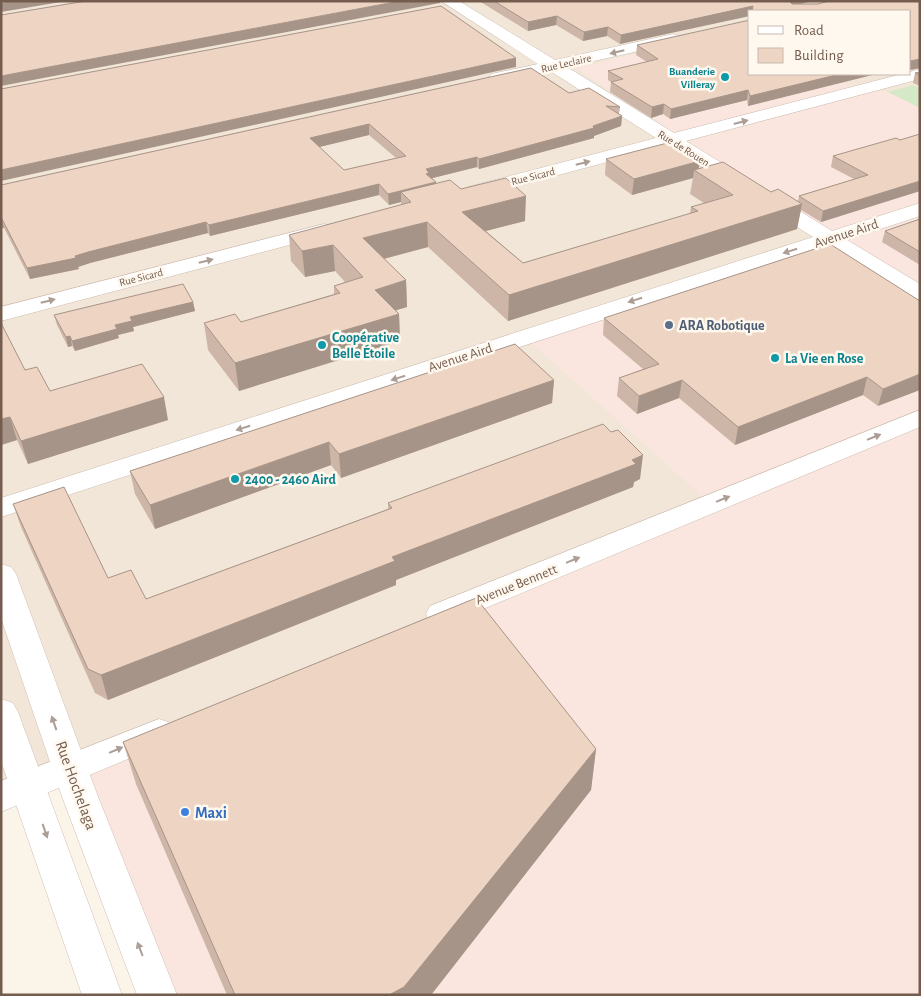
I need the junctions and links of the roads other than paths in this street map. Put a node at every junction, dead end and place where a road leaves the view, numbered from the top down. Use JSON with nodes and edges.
{"nodes":[{"id":1,"x":478,"y":1,"type":"edge"},
{"id":2,"x":452,"y":3,"type":"edge"},
{"id":3,"x":431,"y":10,"type":"edge"},
{"id":4,"x":692,"y":35,"type":"edge"},
{"id":5,"x":552,"y":66,"type":"junction"},
{"id":6,"x":920,"y":74,"type":"edge"},
{"id":7,"x":481,"y":82,"type":"edge"},
{"id":8,"x":672,"y":140,"type":"junction"},
{"id":9,"x":456,"y":196,"type":"edge"},
{"id":10,"x":920,"y":209,"type":"edge"},
{"id":11,"x":340,"y":226,"type":"edge"},
{"id":12,"x":829,"y":238,"type":"junction"},
{"id":13,"x":920,"y":294,"type":"edge"},
{"id":14,"x":1,"y":314,"type":"edge"},
{"id":15,"x":920,"y":418,"type":"edge"},
{"id":16,"x":1,"y":508,"type":"edge"},
{"id":17,"x":1,"y":574,"type":"edge"},
{"id":18,"x":417,"y":625,"type":"edge"},
{"id":19,"x":1,"y":712,"type":"edge"},
{"id":20,"x":179,"y":723,"type":"edge"},
{"id":21,"x":71,"y":769,"type":"junction"},
{"id":22,"x":15,"y":791,"type":"edge"},
{"id":23,"x":102,"y":995,"type":"edge"},
{"id":24,"x":158,"y":995,"type":"edge"}],
"edges":[{"from":1,"to":2,"type":"street"},
{"from":2,"to":3,"type":"street"},
{"from":2,"to":5,"type":"street","name":"Rue de Rouen"},
{"from":4,"to":5,"type":"street","name":"Rue Leclaire","one_way":true},
{"from":5,"to":7,"type":"street","name":"Rue Leclaire"},
{"from":5,"to":8,"type":"street","name":"Rue de Rouen"},
{"from":8,"to":6,"type":"street","name":"Rue Sicard","one_way":true},
{"from":9,"to":8,"type":"street","name":"Rue Sicard","one_way":true},
{"from":8,"to":12,"type":"street","name":"Rue de Rouen"},
{"from":10,"to":12,"type":"street","name":"Avenue Aird"},
{"from":14,"to":11,"type":"street","name":"Rue Sicard","one_way":true},
{"from":12,"to":13,"type":"street","name":"Rue de Rouen"},
{"from":12,"to":16,"type":"street","name":"Avenue Aird","one_way":true},
{"from":18,"to":15,"type":"street","name":"Avenue Bennett","one_way":true},
{"from":21,"to":17,"type":"street","name":"Rue Hochelaga","one_way":true},
{"from":19,"to":22,"type":"street"},
{"from":21,"to":20,"type":"street","one_way":true},
{"from":21,"to":22,"type":"street"},
{"from":24,"to":21,"type":"street","name":"Rue Hochelaga","one_way":true},
{"from":22,"to":23,"type":"street","one_way":true}]}
